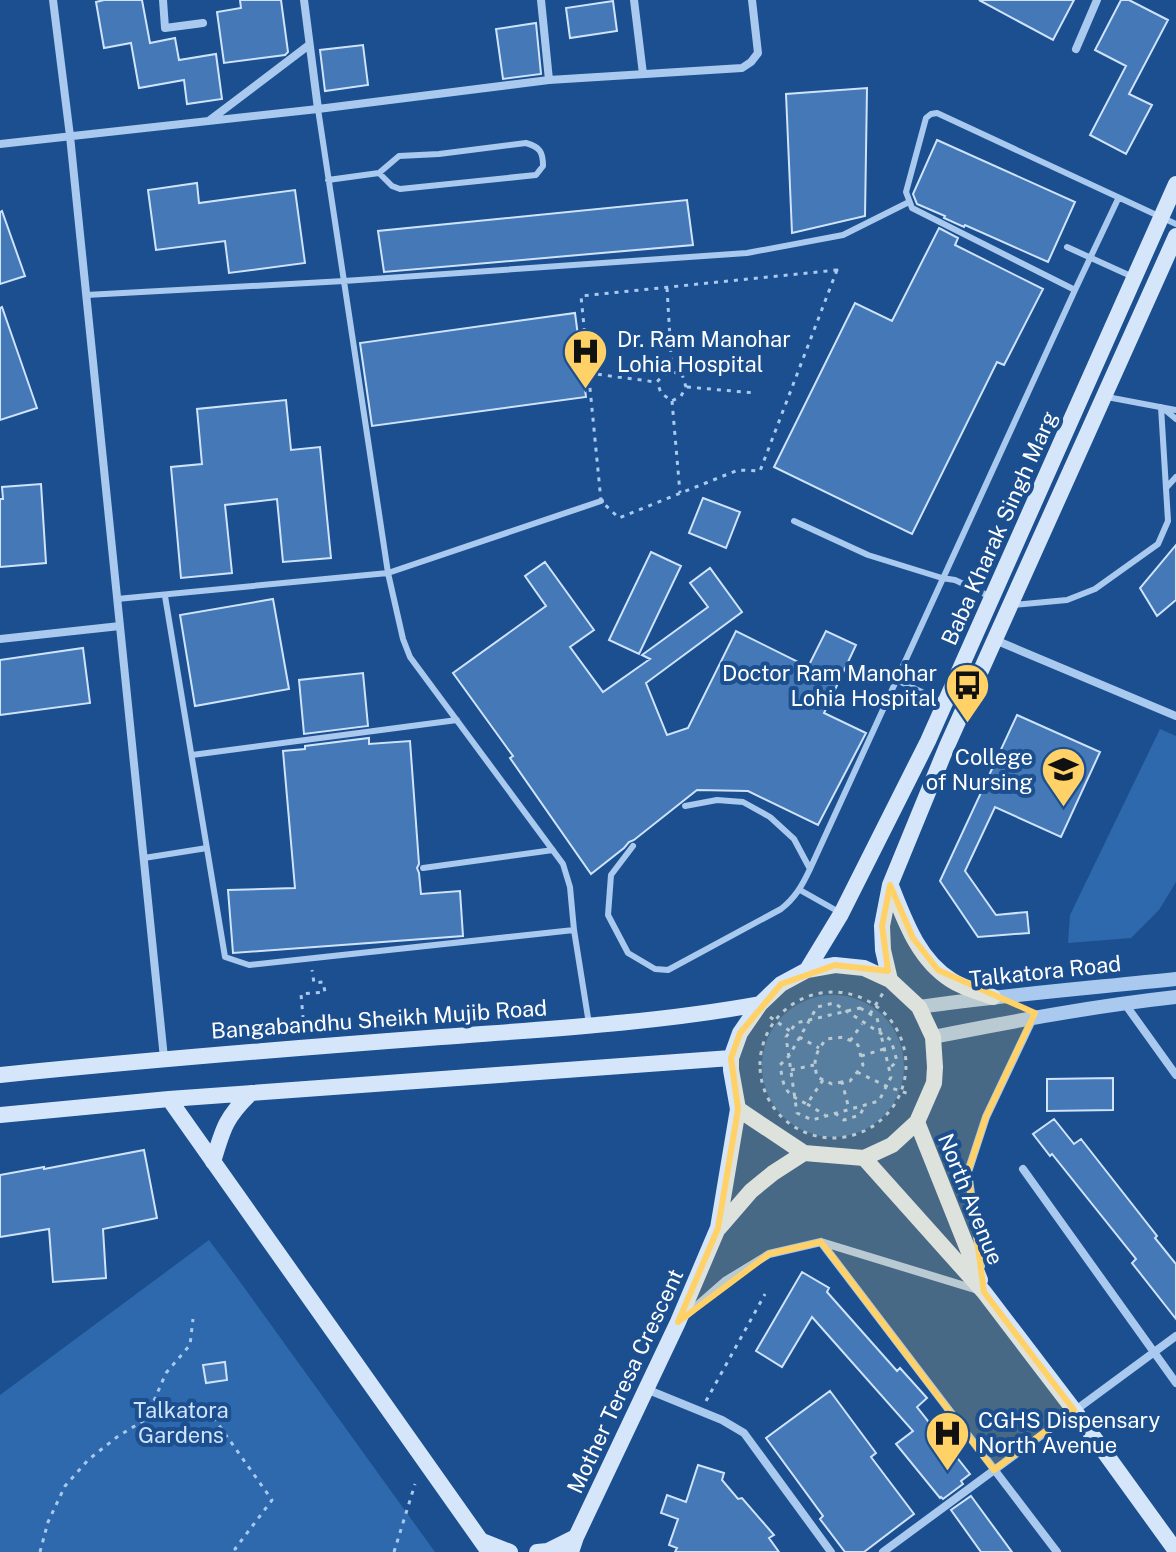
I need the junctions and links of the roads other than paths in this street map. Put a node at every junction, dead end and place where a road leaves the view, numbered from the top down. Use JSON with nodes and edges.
{"nodes":[{"id":1,"x":53,"y":0,"type":"edge"},
{"id":2,"x":163,"y":0,"type":"edge"},
{"id":3,"x":304,"y":0,"type":"edge"},
{"id":4,"x":541,"y":0,"type":"edge"},
{"id":5,"x":634,"y":0,"type":"edge"},
{"id":6,"x":752,"y":0,"type":"edge"},
{"id":7,"x":1097,"y":0,"type":"edge"},
{"id":8,"x":203,"y":23,"type":"dead end"},
{"id":9,"x":309,"y":45,"type":"junction"},
{"id":10,"x":1076,"y":49,"type":"dead end"},
{"id":11,"x":643,"y":74,"type":"junction"},
{"id":12,"x":549,"y":80,"type":"junction"},
{"id":13,"x":318,"y":109,"type":"junction"},
{"id":14,"x":209,"y":121,"type":"junction"},
{"id":15,"x":70,"y":136,"type":"junction"},
{"id":16,"x":0,"y":144,"type":"edge"},
{"id":17,"x":379,"y":173,"type":"junction"},
{"id":18,"x":328,"y":180,"type":"junction"},
{"id":19,"x":1176,"y":184,"type":"edge"},
{"id":20,"x":1118,"y":199,"type":"junction"},
{"id":21,"x":909,"y":202,"type":"junction"},
{"id":22,"x":1169,"y":220,"type":"edge"},
{"id":23,"x":1176,"y":236,"type":"edge"},
{"id":24,"x":1067,"y":247,"type":"dead end"},
{"id":25,"x":1090,"y":259,"type":"junction"},
{"id":26,"x":1134,"y":277,"type":"junction"},
{"id":27,"x":344,"y":281,"type":"junction"},
{"id":28,"x":1075,"y":290,"type":"junction"},
{"id":29,"x":86,"y":295,"type":"junction"},
{"id":30,"x":1104,"y":396,"type":"junction"},
{"id":31,"x":1161,"y":407,"type":"junction"},
{"id":32,"x":1176,"y":410,"type":"edge"},
{"id":33,"x":1176,"y":419,"type":"edge"},
{"id":34,"x":1176,"y":477,"type":"edge"},
{"id":35,"x":1166,"y":488,"type":"junction"},
{"id":36,"x":601,"y":501,"type":"road end"},
{"id":37,"x":794,"y":521,"type":"dead end"},
{"id":38,"x":388,"y":573,"type":"junction"},
{"id":39,"x":942,"y":578,"type":"junction"},
{"id":40,"x":165,"y":596,"type":"junction"},
{"id":41,"x":991,"y":597,"type":"junction"},
{"id":42,"x":117,"y":599,"type":"junction"},
{"id":43,"x":1010,"y":606,"type":"junction"},
{"id":44,"x":120,"y":626,"type":"junction"},
{"id":45,"x":0,"y":639,"type":"edge"},
{"id":46,"x":994,"y":640,"type":"junction"},
{"id":47,"x":897,"y":680,"type":"junction"},
{"id":48,"x":945,"y":704,"type":"junction"},
{"id":49,"x":1176,"y":716,"type":"edge"},
{"id":50,"x":457,"y":720,"type":"junction"},
{"id":51,"x":192,"y":755,"type":"junction"},
{"id":52,"x":685,"y":806,"type":"dead end"},
{"id":53,"x":633,"y":846,"type":"dead end"},
{"id":54,"x":207,"y":848,"type":"junction"},
{"id":55,"x":553,"y":850,"type":"junction"},
{"id":56,"x":144,"y":858,"type":"junction"},
{"id":57,"x":423,"y":868,"type":"dead end"},
{"id":58,"x":810,"y":869,"type":"junction"},
{"id":59,"x":890,"y":885,"type":"junction"},
{"id":60,"x":800,"y":890,"type":"junction"},
{"id":61,"x":841,"y":914,"type":"junction"},
{"id":62,"x":574,"y":930,"type":"junction"},
{"id":63,"x":807,"y":970,"type":"junction"},
{"id":64,"x":1176,"y":979,"type":"edge"},
{"id":65,"x":890,"y":980,"type":"junction"},
{"id":66,"x":993,"y":997,"type":"junction"},
{"id":67,"x":1176,"y":997,"type":"edge"},
{"id":68,"x":1124,"y":1003,"type":"junction"},
{"id":69,"x":759,"y":1005,"type":"junction"},
{"id":70,"x":919,"y":1007,"type":"junction"},
{"id":71,"x":1033,"y":1017,"type":"junction"},
{"id":72,"x":589,"y":1025,"type":"junction"},
{"id":73,"x":933,"y":1037,"type":"junction"},
{"id":74,"x":164,"y":1058,"type":"junction"},
{"id":75,"x":731,"y":1058,"type":"junction"},
{"id":76,"x":0,"y":1075,"type":"edge"},
{"id":77,"x":1176,"y":1075,"type":"edge"},
{"id":78,"x":251,"y":1093,"type":"junction"},
{"id":79,"x":169,"y":1099,"type":"junction"},
{"id":80,"x":738,"y":1109,"type":"junction"},
{"id":81,"x":0,"y":1115,"type":"edge"},
{"id":82,"x":917,"y":1122,"type":"junction"},
{"id":83,"x":804,"y":1153,"type":"junction"},
{"id":84,"x":864,"y":1158,"type":"junction"},
{"id":85,"x":213,"y":1162,"type":"junction"},
{"id":86,"x":1023,"y":1169,"type":"dead end"},
{"id":87,"x":718,"y":1228,"type":"junction"},
{"id":88,"x":821,"y":1242,"type":"junction"},
{"id":89,"x":984,"y":1292,"type":"junction"},
{"id":90,"x":678,"y":1322,"type":"junction"},
{"id":91,"x":1176,"y":1336,"type":"edge"},
{"id":92,"x":1154,"y":1352,"type":"junction"},
{"id":93,"x":1176,"y":1383,"type":"edge"},
{"id":94,"x":646,"y":1389,"type":"junction"},
{"id":95,"x":1074,"y":1410,"type":"junction"},
{"id":96,"x":994,"y":1470,"type":"junction"},
{"id":97,"x":574,"y":1544,"type":"edge"},
{"id":98,"x":485,"y":1546,"type":"edge"},
{"id":99,"x":1176,"y":1551,"type":"edge"},
{"id":100,"x":510,"y":1552,"type":"edge"},
{"id":101,"x":537,"y":1552,"type":"edge"},
{"id":102,"x":831,"y":1552,"type":"edge"},
{"id":103,"x":883,"y":1552,"type":"edge"},
{"id":104,"x":1057,"y":1552,"type":"edge"}],
"edges":[{"from":1,"to":15,"type":"street"},
{"from":2,"to":8,"type":"street"},
{"from":3,"to":9,"type":"street"},
{"from":4,"to":12,"type":"street"},
{"from":5,"to":11,"type":"street"},
{"from":6,"to":11,"type":"street"},
{"from":7,"to":10,"type":"street"},
{"from":9,"to":13,"type":"street"},
{"from":9,"to":14,"type":"street"},
{"from":11,"to":12,"type":"street"},
{"from":12,"to":13,"type":"street"},
{"from":13,"to":14,"type":"street"},
{"from":13,"to":18,"type":"lane"},
{"from":14,"to":15,"type":"street"},
{"from":15,"to":16,"type":"street"},
{"from":15,"to":29,"type":"street"},
{"from":17,"to":17,"type":"lane"},
{"from":17,"to":18,"type":"lane"},
{"from":18,"to":27,"type":"lane"},
{"from":19,"to":22,"type":"main road","name":"Baba Kharak Singh Marg"},
{"from":20,"to":21,"type":"lane"},
{"from":20,"to":22,"type":"lane"},
{"from":20,"to":25,"type":"lane"},
{"from":21,"to":27,"type":"lane"},
{"from":21,"to":28,"type":"lane"},
{"from":22,"to":26,"type":"main road","name":"Baba Kharak Singh Marg"},
{"from":23,"to":30,"type":"main road","name":"Baba Kharak Singh Marg"},
{"from":24,"to":25,"type":"lane"},
{"from":25,"to":26,"type":"lane"},
{"from":25,"to":28,"type":"lane"},
{"from":26,"to":41,"type":"main road","name":"Baba Kharak Singh Marg"},
{"from":27,"to":29,"type":"lane"},
{"from":27,"to":38,"type":"lane"},
{"from":28,"to":39,"type":"lane"},
{"from":29,"to":42,"type":"street"},
{"from":30,"to":31,"type":"lane"},
{"from":30,"to":43,"type":"main road","name":"Baba Kharak Singh Marg"},
{"from":31,"to":32,"type":"lane"},
{"from":31,"to":33,"type":"lane"},
{"from":31,"to":35,"type":"lane"},
{"from":34,"to":35,"type":"lane"},
{"from":35,"to":43,"type":"lane"},
{"from":36,"to":38,"type":"lane"},
{"from":37,"to":39,"type":"lane"},
{"from":38,"to":40,"type":"lane"},
{"from":38,"to":50,"type":"lane"},
{"from":39,"to":41,"type":"lane"},
{"from":39,"to":47,"type":"lane"},
{"from":40,"to":42,"type":"lane"},
{"from":40,"to":51,"type":"lane"},
{"from":41,"to":48,"type":"main road","name":"Baba Kharak Singh Marg"},
{"from":42,"to":44,"type":"street"},
{"from":43,"to":46,"type":"main road","name":"Baba Kharak Singh Marg"},
{"from":44,"to":45,"type":"street"},
{"from":44,"to":56,"type":"street"},
{"from":46,"to":49,"type":"street"},
{"from":46,"to":59,"type":"main road","name":"Baba Kharak Singh Marg"},
{"from":47,"to":48,"type":"lane"},
{"from":47,"to":58,"type":"lane"},
{"from":48,"to":61,"type":"main road","name":"Baba Kharak Singh Marg"},
{"from":50,"to":51,"type":"lane"},
{"from":50,"to":55,"type":"lane"},
{"from":51,"to":54,"type":"lane"},
{"from":52,"to":58,"type":"lane"},
{"from":53,"to":60,"type":"lane"},
{"from":54,"to":56,"type":"lane"},
{"from":54,"to":62,"type":"lane"},
{"from":55,"to":57,"type":"lane"},
{"from":55,"to":62,"type":"lane"},
{"from":56,"to":74,"type":"street"},
{"from":58,"to":60,"type":"lane"},
{"from":59,"to":65,"type":"main road","name":"Baba Kharak Singh Marg"},
{"from":59,"to":66,"type":"main road"},
{"from":60,"to":61,"type":"lane"},
{"from":61,"to":63,"type":"main road","name":"Baba Kharak Singh Marg"},
{"from":62,"to":72,"type":"lane"},
{"from":63,"to":65,"type":"main road"},
{"from":63,"to":69,"type":"main road"},
{"from":64,"to":66,"type":"street","name":"Talkatora Road"},
{"from":65,"to":70,"type":"main road"},
{"from":66,"to":70,"type":"street","name":"Talkatora Road"},
{"from":67,"to":68,"type":"street","name":"Talkatora Road"},
{"from":68,"to":71,"type":"street","name":"Talkatora Road"},
{"from":68,"to":77,"type":"street"},
{"from":69,"to":72,"type":"main road","name":"Bangabandhu Sheikh Mujib Road"},
{"from":69,"to":75,"type":"main road"},
{"from":70,"to":73,"type":"main road"},
{"from":71,"to":73,"type":"street","name":"Talkatora Road"},
{"from":71,"to":89,"type":"street"},
{"from":72,"to":74,"type":"main road","name":"Bangabandhu Sheikh Mujib Road"},
{"from":73,"to":82,"type":"main road"},
{"from":74,"to":76,"type":"main road","name":"Bangabandhu Sheikh Mujib Road"},
{"from":75,"to":78,"type":"main road"},
{"from":75,"to":80,"type":"main road","name":"Mother Teresa Crescent"},
{"from":78,"to":79,"type":"main road"},
{"from":78,"to":85,"type":"main road"},
{"from":79,"to":81,"type":"main road"},
{"from":79,"to":85,"type":"main road"},
{"from":80,"to":83,"type":"main road"},
{"from":80,"to":87,"type":"main road","name":"Mother Teresa Crescent"},
{"from":82,"to":84,"type":"main road"},
{"from":82,"to":89,"type":"main road","name":"North Avenue"},
{"from":83,"to":84,"type":"main road"},
{"from":83,"to":87,"type":"main road","name":"Mother Teresa Crescent"},
{"from":84,"to":89,"type":"main road","name":"North Avenue"},
{"from":85,"to":98,"type":"main road"},
{"from":86,"to":92,"type":"street"},
{"from":87,"to":90,"type":"main road","name":"Mother Teresa Crescent"},
{"from":88,"to":89,"type":"street"},
{"from":88,"to":90,"type":"street"},
{"from":88,"to":96,"type":"street"},
{"from":89,"to":95,"type":"main road","name":"North Avenue"},
{"from":90,"to":94,"type":"main road","name":"Mother Teresa Crescent"},
{"from":91,"to":92,"type":"street"},
{"from":92,"to":93,"type":"street"},
{"from":92,"to":95,"type":"street"},
{"from":94,"to":97,"type":"main road","name":"Mother Teresa Crescent"},
{"from":94,"to":102,"type":"street"},
{"from":95,"to":96,"type":"street"},
{"from":95,"to":99,"type":"main road","name":"North Avenue"},
{"from":96,"to":103,"type":"street"},
{"from":96,"to":104,"type":"street"},
{"from":97,"to":101,"type":"main road"},
{"from":98,"to":100,"type":"main road"}]}
